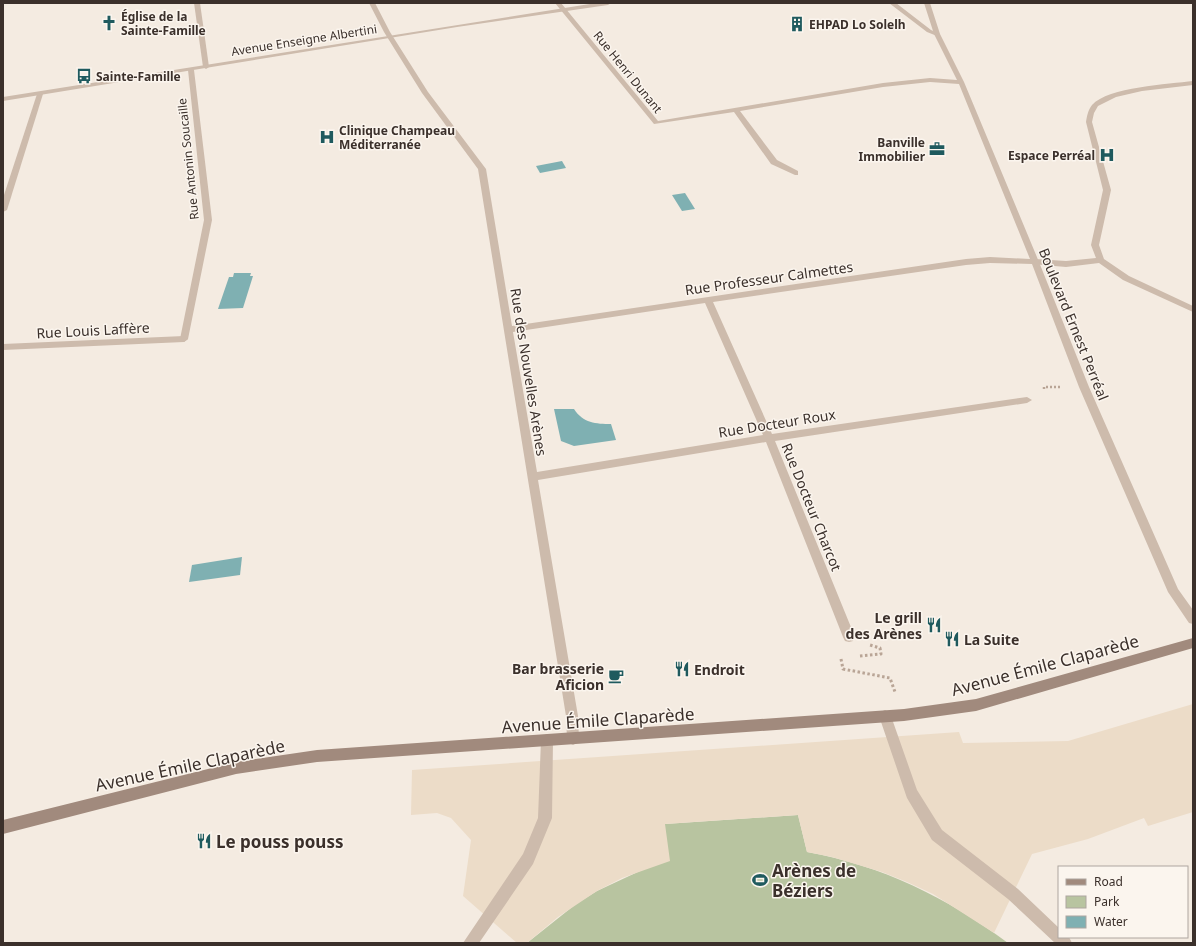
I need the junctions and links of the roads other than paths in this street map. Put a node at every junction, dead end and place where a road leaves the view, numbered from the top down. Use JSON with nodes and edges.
{"nodes":[{"id":1,"x":198,"y":3,"type":"edge"},
{"id":2,"x":372,"y":3,"type":"edge"},
{"id":3,"x":558,"y":3,"type":"edge"},
{"id":4,"x":608,"y":3,"type":"edge"},
{"id":5,"x":892,"y":3,"type":"edge"},
{"id":6,"x":927,"y":3,"type":"edge"},
{"id":7,"x":563,"y":9,"type":"junction"},
{"id":8,"x":937,"y":34,"type":"junction"},
{"id":9,"x":390,"y":37,"type":"junction"},
{"id":10,"x":206,"y":67,"type":"junction"},
{"id":11,"x":191,"y":70,"type":"junction"},
{"id":12,"x":961,"y":82,"type":"junction"},
{"id":13,"x":1193,"y":83,"type":"edge"},
{"id":14,"x":40,"y":94,"type":"junction"},
{"id":15,"x":3,"y":99,"type":"edge"},
{"id":16,"x":736,"y":110,"type":"junction"},
{"id":17,"x":795,"y":173,"type":"dead end"},
{"id":18,"x":3,"y":210,"type":"edge"},
{"id":19,"x":1101,"y":260,"type":"junction"},
{"id":20,"x":1035,"y":262,"type":"junction"},
{"id":21,"x":708,"y":300,"type":"junction"},
{"id":22,"x":1193,"y":309,"type":"edge"},
{"id":23,"x":508,"y":330,"type":"junction"},
{"id":24,"x":184,"y":339,"type":"joint"},
{"id":25,"x":3,"y":348,"type":"edge"},
{"id":26,"x":1027,"y":400,"type":"dead end"},
{"id":27,"x":769,"y":438,"type":"junction"},
{"id":28,"x":532,"y":477,"type":"junction"},
{"id":29,"x":1193,"y":619,"type":"edge"},
{"id":30,"x":849,"y":637,"type":"dead end"},
{"id":31,"x":1193,"y":643,"type":"edge"},
{"id":32,"x":885,"y":716,"type":"junction"},
{"id":33,"x":573,"y":739,"type":"junction"},
{"id":34,"x":547,"y":740,"type":"junction"},
{"id":35,"x":3,"y":827,"type":"edge"},
{"id":36,"x":1058,"y":937,"type":"edge"},
{"id":37,"x":470,"y":943,"type":"edge"}],
"edges":[{"from":1,"to":10,"type":"street"},
{"from":2,"to":9,"type":"street","name":"Rue des Nouvelles Arènes"},
{"from":3,"to":7,"type":"street"},
{"from":4,"to":7,"type":"street","name":"Avenue Enseigne Albertini"},
{"from":5,"to":8,"type":"street"},
{"from":6,"to":8,"type":"street","name":"Boulevard Ernest Perréal"},
{"from":7,"to":9,"type":"street","name":"Avenue Enseigne Albertini"},
{"from":7,"to":16,"type":"street","name":"Rue Henri Dunant"},
{"from":8,"to":12,"type":"street","name":"Boulevard Ernest Perréal"},
{"from":9,"to":10,"type":"street","name":"Avenue Enseigne Albertini"},
{"from":9,"to":23,"type":"street","name":"Rue des Nouvelles Arènes"},
{"from":10,"to":11,"type":"street","name":"Avenue Enseigne Albertini"},
{"from":11,"to":14,"type":"street","name":"Avenue Enseigne Albertini"},
{"from":11,"to":24,"type":"street","name":"Rue Antonin Soucaille"},
{"from":12,"to":16,"type":"street","name":"Rue Henri Dunant"},
{"from":12,"to":20,"type":"street","name":"Boulevard Ernest Perréal"},
{"from":13,"to":19,"type":"street"},
{"from":14,"to":15,"type":"street","name":"Avenue Enseigne Albertini"},
{"from":14,"to":18,"type":"street"},
{"from":16,"to":17,"type":"street"},
{"from":19,"to":20,"type":"street","name":"Rue Professeur Calmettes"},
{"from":19,"to":22,"type":"street"},
{"from":20,"to":21,"type":"street","name":"Rue Professeur Calmettes"},
{"from":20,"to":29,"type":"street","name":"Boulevard Ernest Perréal"},
{"from":21,"to":23,"type":"street","name":"Rue Professeur Calmettes"},
{"from":21,"to":27,"type":"street","name":"Rue Docteur Charcot"},
{"from":23,"to":28,"type":"street","name":"Rue des Nouvelles Arènes"},
{"from":24,"to":25,"type":"street","name":"Rue Louis Laffère"},
{"from":26,"to":27,"type":"street","name":"Rue Docteur Roux"},
{"from":27,"to":28,"type":"street","name":"Rue Docteur Roux"},
{"from":27,"to":30,"type":"street","name":"Rue Docteur Charcot"},
{"from":28,"to":33,"type":"street","name":"Rue des Nouvelles Arènes"},
{"from":31,"to":32,"type":"main road","name":"Avenue Émile Claparède"},
{"from":32,"to":33,"type":"main road","name":"Avenue Émile Claparède"},
{"from":32,"to":36,"type":"street"},
{"from":33,"to":34,"type":"main road","name":"Avenue Émile Claparède"},
{"from":34,"to":35,"type":"main road","name":"Avenue Émile Claparède"},
{"from":34,"to":37,"type":"street"}]}
